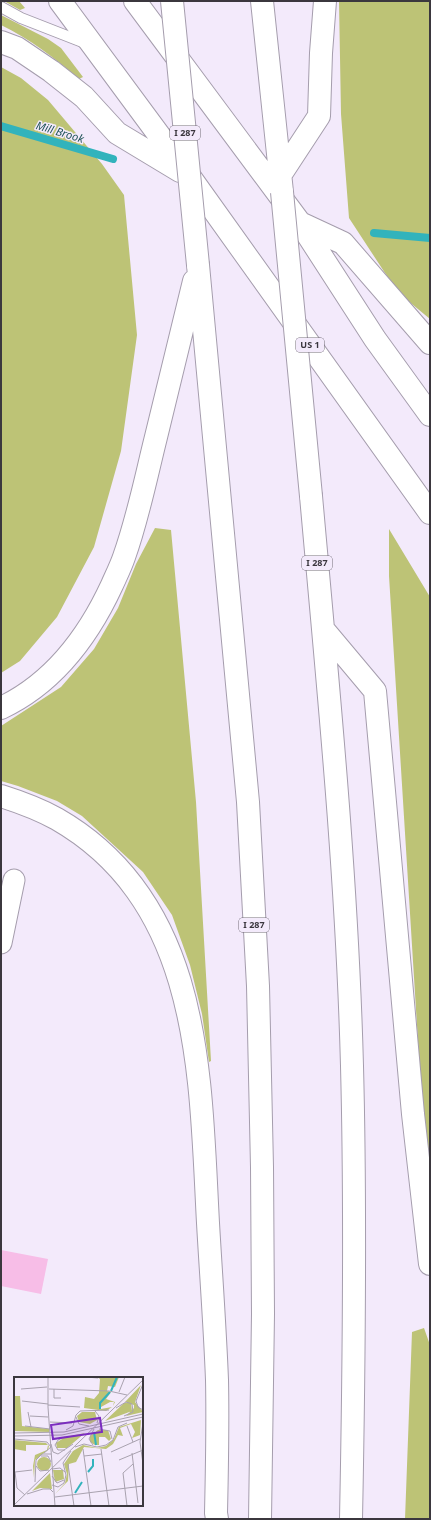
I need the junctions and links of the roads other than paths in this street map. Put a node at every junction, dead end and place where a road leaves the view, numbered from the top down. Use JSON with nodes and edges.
{"nodes":[{"id":1,"x":60,"y":1,"type":"edge"},
{"id":2,"x":135,"y":1,"type":"edge"},
{"id":3,"x":172,"y":1,"type":"edge"},
{"id":4,"x":262,"y":1,"type":"edge"},
{"id":5,"x":325,"y":1,"type":"edge"},
{"id":6,"x":1,"y":7,"type":"edge"},
{"id":7,"x":1,"y":42,"type":"edge"},
{"id":8,"x":92,"y":45,"type":"junction"},
{"id":9,"x":190,"y":177,"type":"junction"},
{"id":10,"x":281,"y":183,"type":"junction"},
{"id":11,"x":300,"y":223,"type":"junction"},
{"id":12,"x":198,"y":265,"type":"junction"},
{"id":13,"x":430,"y":343,"type":"edge"},
{"id":14,"x":430,"y":415,"type":"edge"},
{"id":15,"x":430,"y":513,"type":"edge"},
{"id":16,"x":323,"y":630,"type":"junction"},
{"id":17,"x":1,"y":708,"type":"edge"},
{"id":18,"x":1,"y":796,"type":"edge"},
{"id":19,"x":14,"y":880,"type":"dead end"},
{"id":20,"x":1,"y":943,"type":"edge"},
{"id":21,"x":430,"y":1264,"type":"edge"},
{"id":22,"x":217,"y":1519,"type":"edge"},
{"id":23,"x":260,"y":1519,"type":"edge"},
{"id":24,"x":351,"y":1519,"type":"edge"}],
"edges":[{"from":1,"to":8,"type":"highway","number":"US 1"},
{"from":2,"to":11,"type":"highway"},
{"from":3,"to":12,"type":"highway","number":"I 287","bridge":true},
{"from":4,"to":10,"type":"highway","number":"I 287"},
{"from":5,"to":10,"type":"highway"},
{"from":6,"to":8,"type":"lane"},
{"from":7,"to":9,"type":"highway"},
{"from":8,"to":9,"type":"highway","number":"US 1"},
{"from":9,"to":15,"type":"highway","number":"US 1"},
{"from":10,"to":16,"type":"highway","number":"I 287","bridge":true},
{"from":11,"to":13,"type":"highway"},
{"from":11,"to":14,"type":"highway"},
{"from":12,"to":17,"type":"highway"},
{"from":12,"to":23,"type":"highway","number":"I 287"},
{"from":16,"to":21,"type":"highway"},
{"from":16,"to":24,"type":"highway","number":"I 287"},
{"from":18,"to":22,"type":"highway"},
{"from":19,"to":20,"type":"street"}]}
